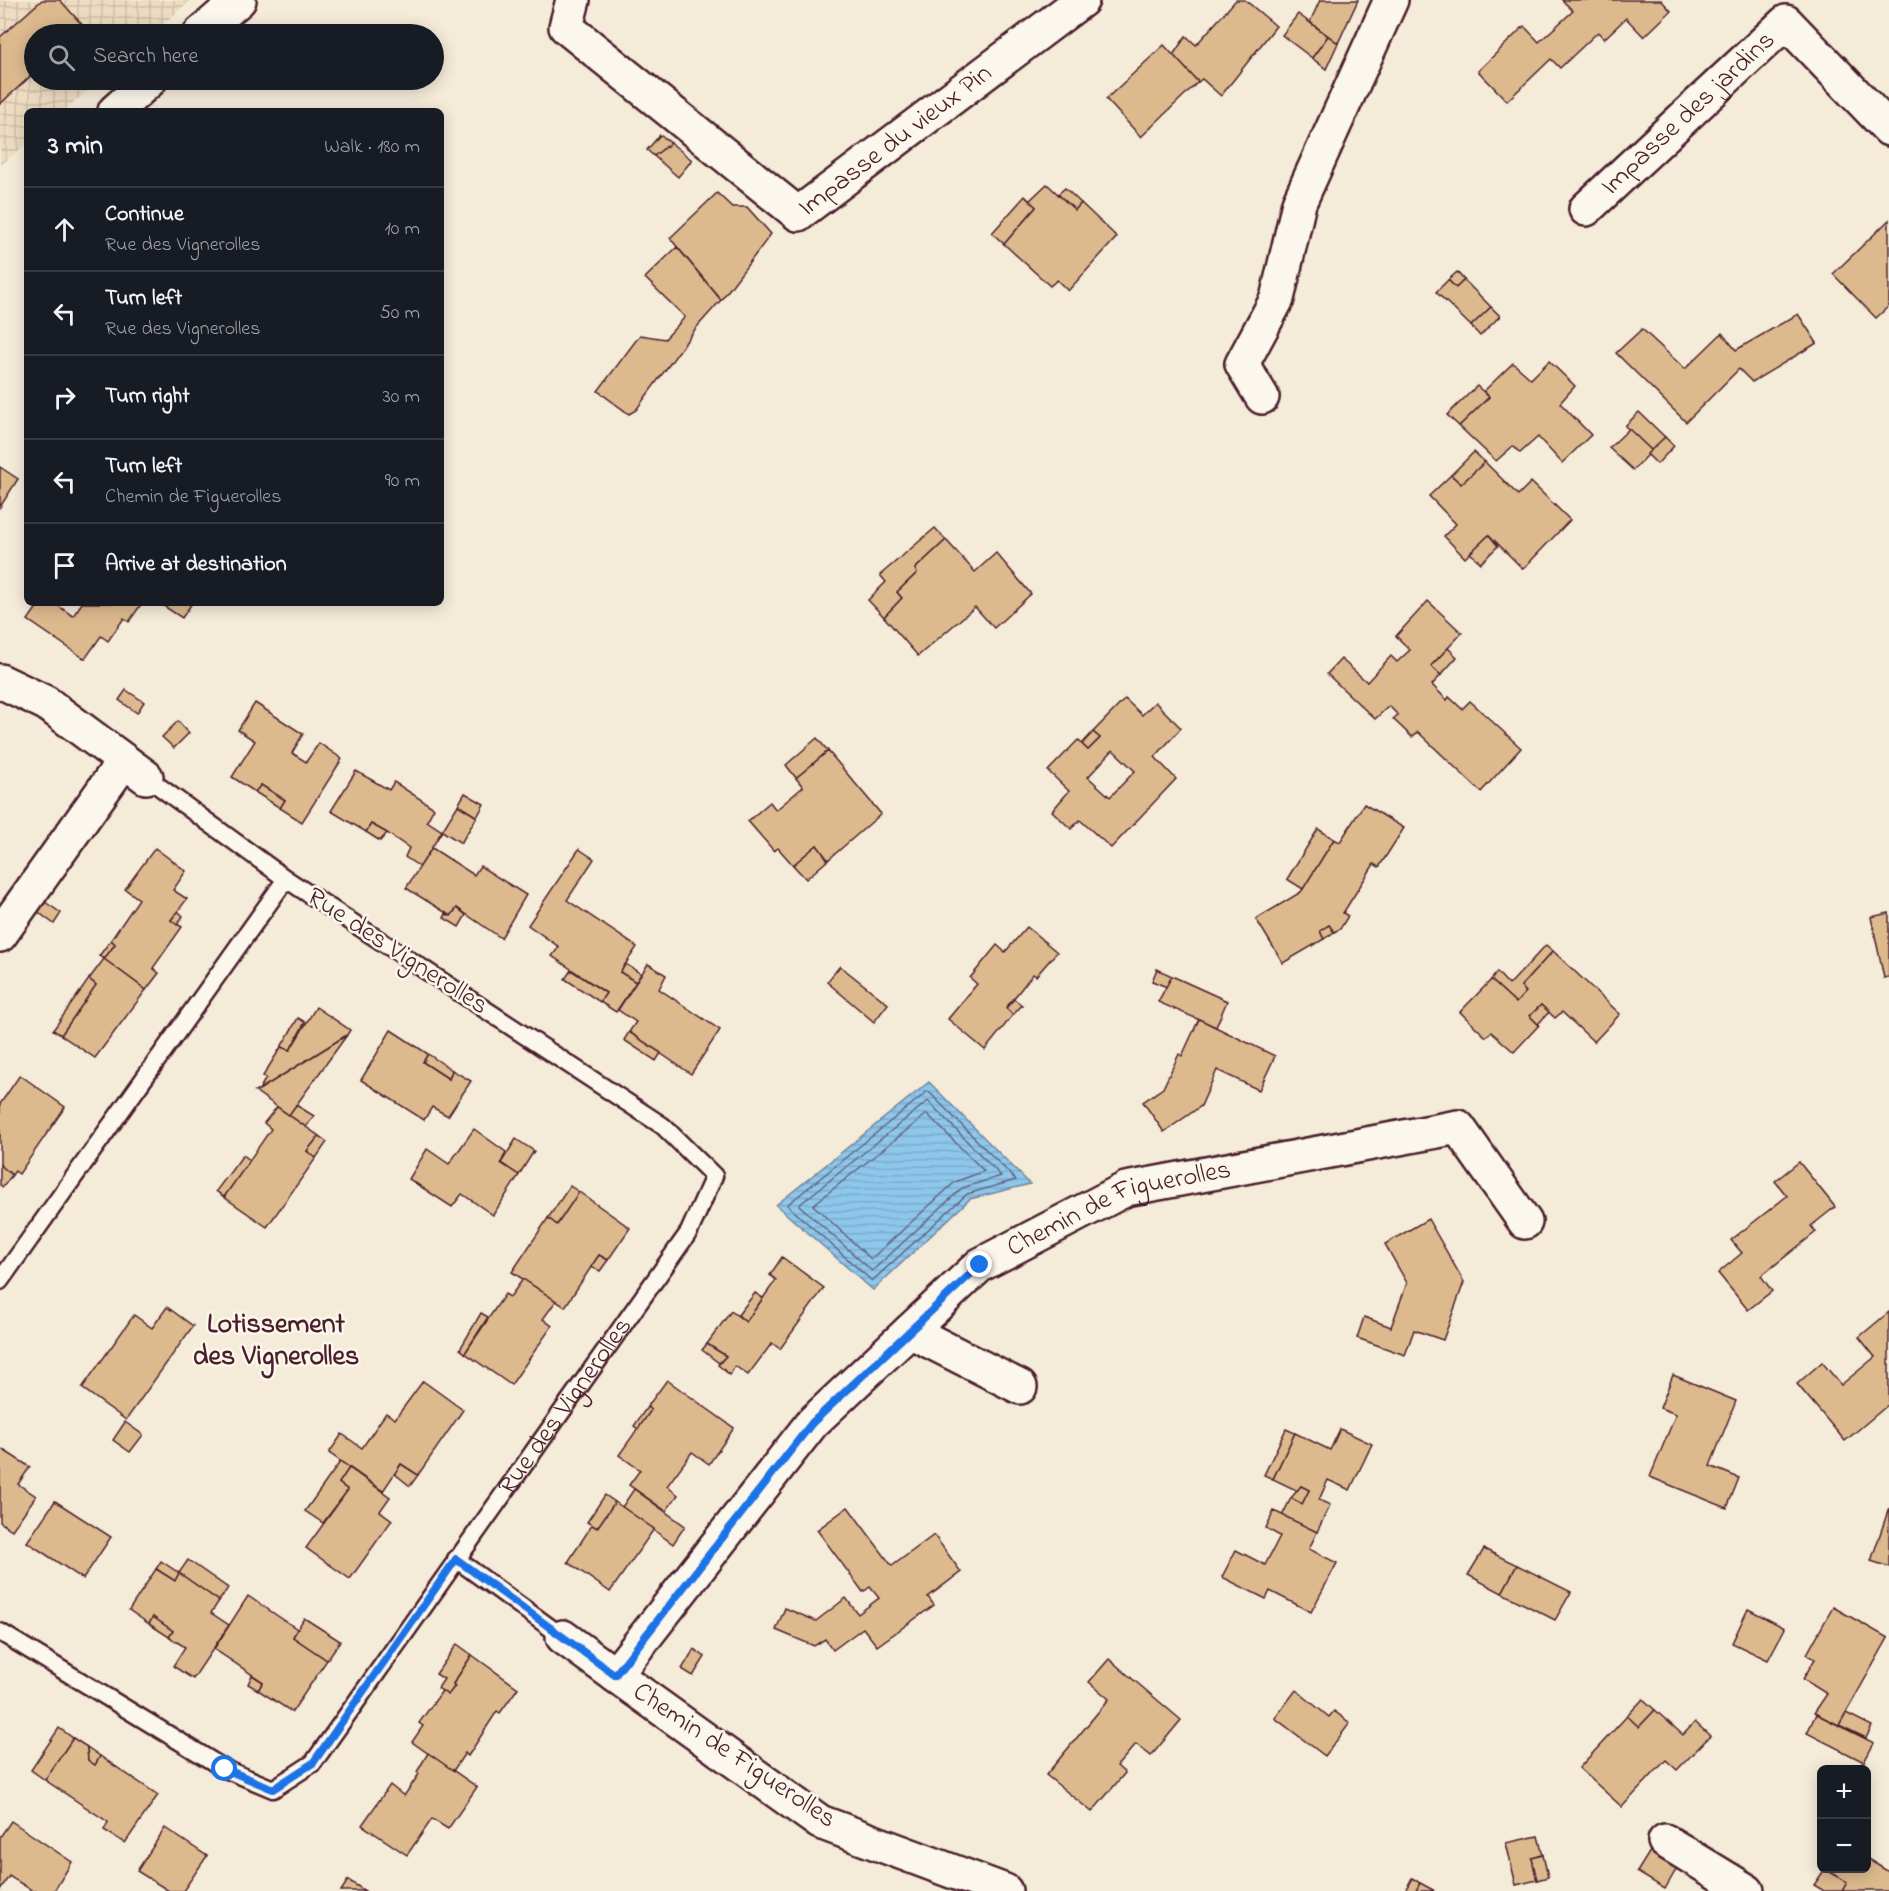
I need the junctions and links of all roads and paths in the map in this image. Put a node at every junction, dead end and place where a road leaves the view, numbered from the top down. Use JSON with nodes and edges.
{"nodes":[{"id":1,"x":239,"y":0,"type":"edge"},
{"id":2,"x":573,"y":0,"type":"edge"},
{"id":3,"x":1082,"y":0,"type":"edge"},
{"id":4,"x":1391,"y":0,"type":"edge"},
{"id":5,"x":211,"y":24,"type":"edge"},
{"id":6,"x":139,"y":90,"type":"edge"},
{"id":7,"x":118,"y":108,"type":"edge"},
{"id":8,"x":1889,"y":129,"type":"edge"},
{"id":9,"x":1586,"y":209,"type":"dead end"},
{"id":10,"x":1262,"y":397,"type":"dead end"},
{"id":11,"x":0,"y":681,"type":"edge"},
{"id":12,"x":135,"y":769,"type":"junction"},
{"id":13,"x":286,"y":879,"type":"junction"},
{"id":14,"x":0,"y":935,"type":"edge"},
{"id":15,"x":1525,"y":1222,"type":"dead end"},
{"id":16,"x":0,"y":1281,"type":"edge"},
{"id":17,"x":910,"y":1331,"type":"junction"},
{"id":18,"x":1020,"y":1388,"type":"dead end"},
{"id":19,"x":456,"y":1559,"type":"junction"},
{"id":20,"x":0,"y":1632,"type":"edge"},
{"id":21,"x":563,"y":1637,"type":"joint"},
{"id":22,"x":615,"y":1675,"type":"junction"},
{"id":23,"x":1665,"y":1841,"type":"dead end"},
{"id":24,"x":1005,"y":1891,"type":"edge"},
{"id":25,"x":1747,"y":1891,"type":"edge"}],
"edges":[{"from":1,"to":5,"type":"street"},
{"from":2,"to":3,"type":"street","name":"Impasse du vieux Pin"},
{"from":4,"to":10,"type":"street"},
{"from":6,"to":7,"type":"street"},
{"from":8,"to":9,"type":"street","name":"Impasse des jardins"},
{"from":11,"to":12,"type":"street","name":"Rue des Vignerolles"},
{"from":12,"to":13,"type":"lane","name":"Rue des Vignerolles"},
{"from":12,"to":14,"type":"street"},
{"from":13,"to":16,"type":"lane","name":"Rue des Vignerolles"},
{"from":13,"to":19,"type":"lane","name":"Rue des Vignerolles"},
{"from":15,"to":17,"type":"street","name":"Chemin de Figuerolles"},
{"from":17,"to":18,"type":"street"},
{"from":17,"to":22,"type":"street","name":"Chemin de Figuerolles"},
{"from":19,"to":20,"type":"lane","name":"Rue des Vignerolles"},
{"from":19,"to":21,"type":"lane"},
{"from":21,"to":22,"type":"street"},
{"from":22,"to":24,"type":"street","name":"Chemin de Figuerolles"},
{"from":23,"to":25,"type":"street"}]}
